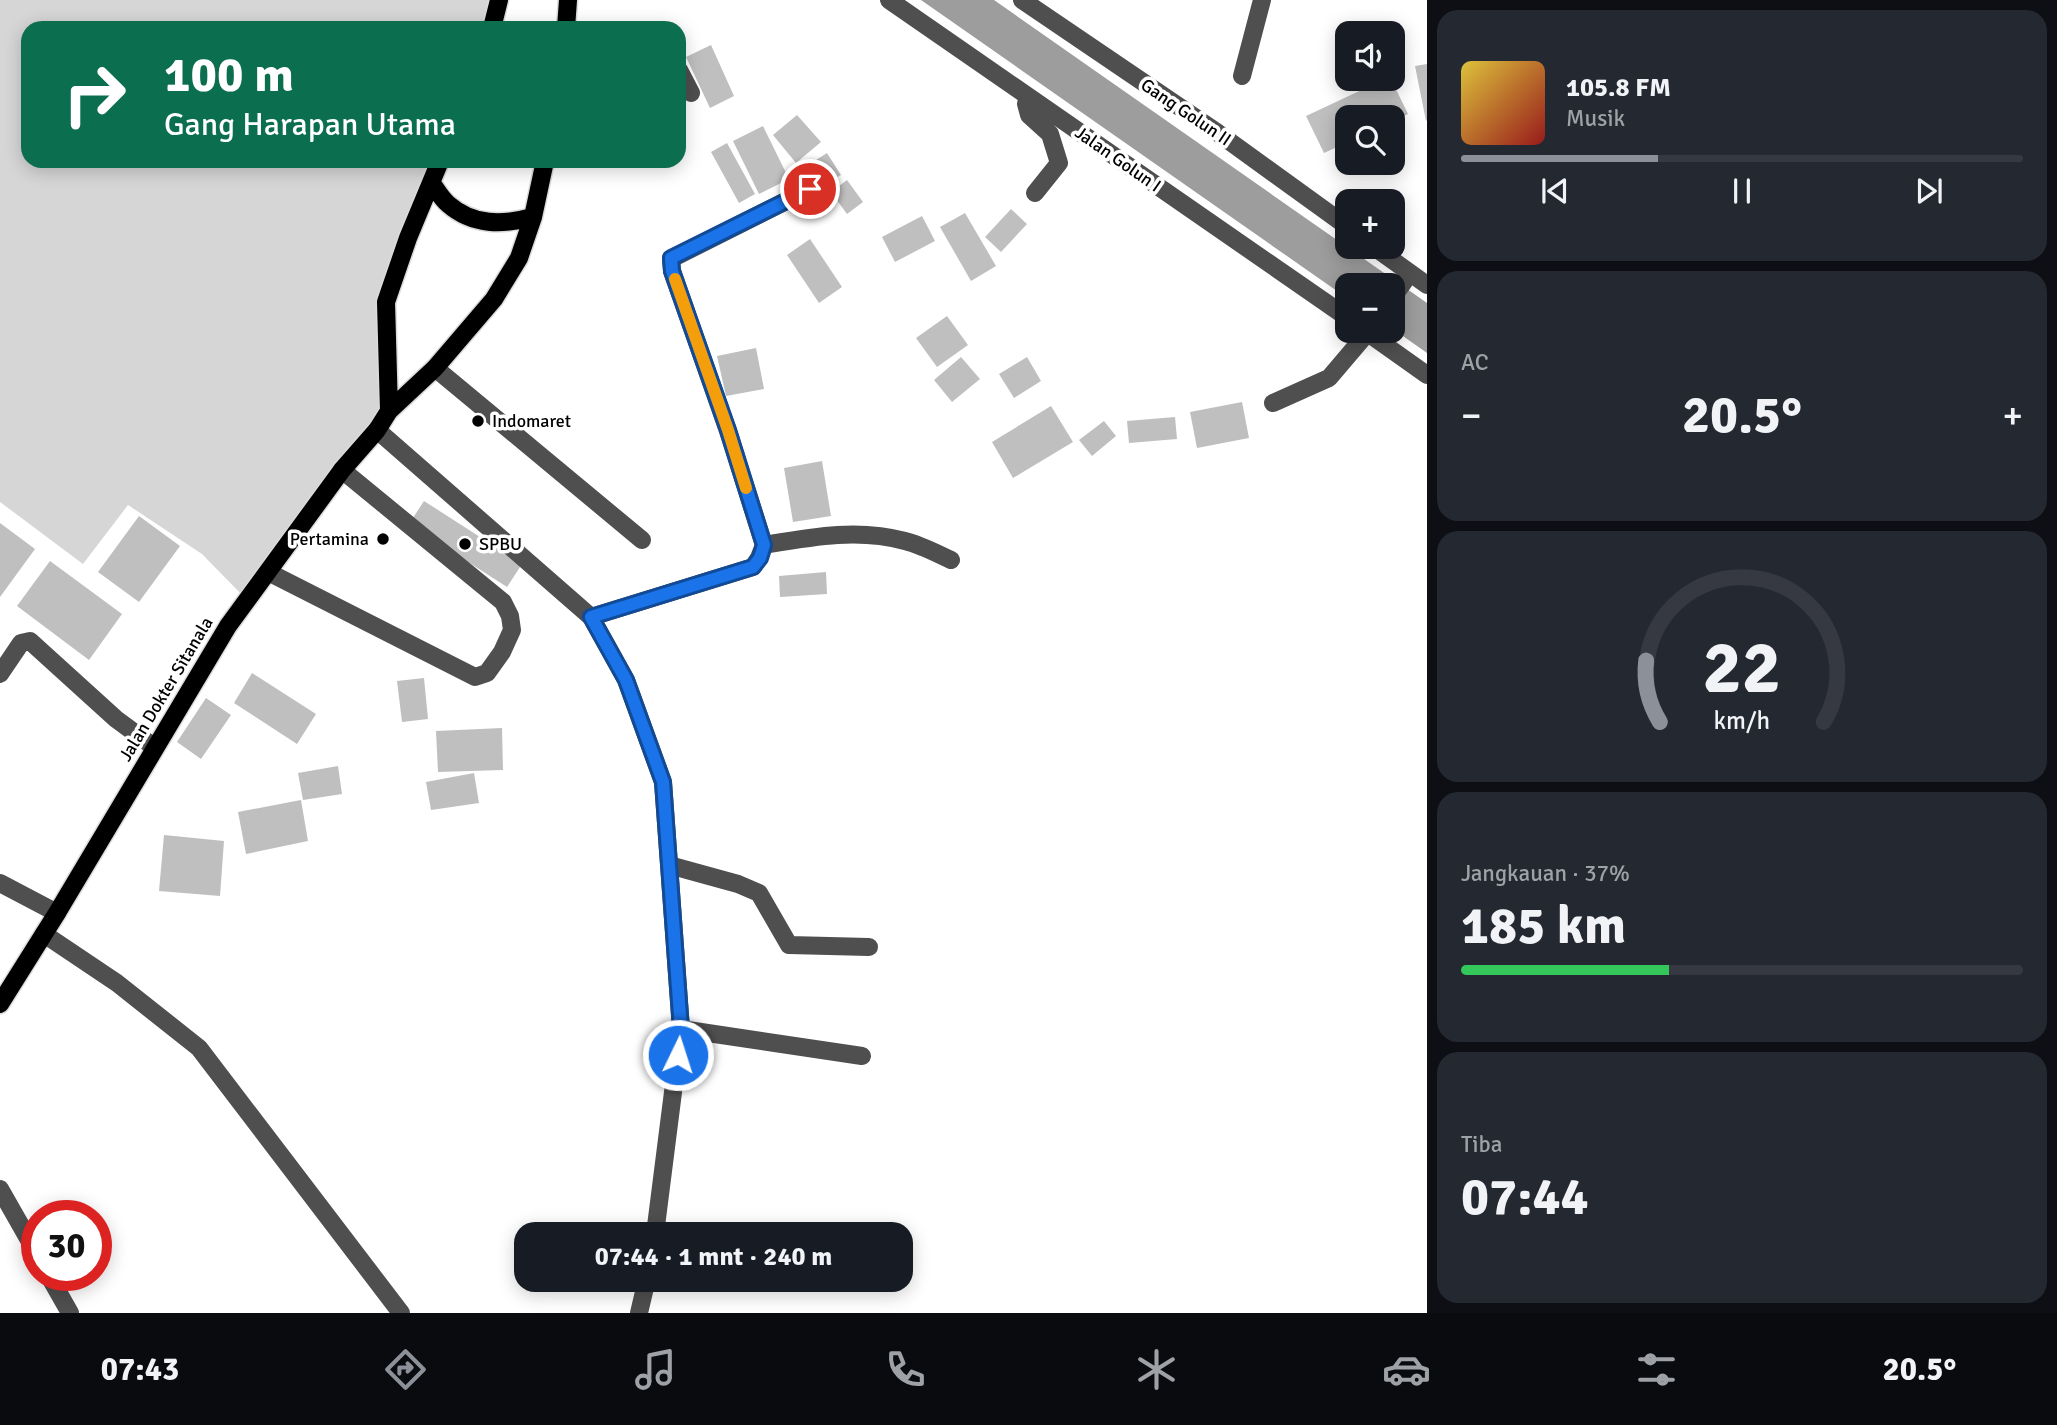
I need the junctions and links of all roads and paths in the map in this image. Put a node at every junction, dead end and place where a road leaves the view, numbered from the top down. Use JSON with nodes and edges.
{"nodes":[{"id":1,"x":499,"y":0,"type":"edge"},
{"id":2,"x":568,"y":0,"type":"edge"},
{"id":3,"x":889,"y":0,"type":"edge"},
{"id":4,"x":1021,"y":0,"type":"edge"},
{"id":5,"x":1262,"y":0,"type":"edge"},
{"id":6,"x":494,"y":21,"type":"edge"},
{"id":7,"x":566,"y":21,"type":"edge"},
{"id":8,"x":1242,"y":76,"type":"dead end"},
{"id":9,"x":686,"y":83,"type":"edge"},
{"id":10,"x":691,"y":93,"type":"dead end"},
{"id":11,"x":1028,"y":97,"type":"junction"},
{"id":12,"x":437,"y":168,"type":"edge"},
{"id":13,"x":544,"y":168,"type":"edge"},
{"id":14,"x":430,"y":182,"type":"junction"},
{"id":15,"x":810,"y":189,"type":"dead end"},
{"id":16,"x":1035,"y":193,"type":"dead end"},
{"id":17,"x":533,"y":217,"type":"junction"},
{"id":18,"x":1335,"y":218,"type":"edge"},
{"id":19,"x":1388,"y":259,"type":"edge"},
{"id":20,"x":1408,"y":276,"type":"junction"},
{"id":21,"x":1405,"y":280,"type":"edge"},
{"id":22,"x":1427,"y":285,"type":"edge"},
{"id":23,"x":1335,"y":309,"type":"edge"},
{"id":24,"x":1358,"y":343,"type":"edge"},
{"id":25,"x":1384,"y":343,"type":"edge"},
{"id":26,"x":435,"y":368,"type":"junction"},
{"id":27,"x":1427,"y":375,"type":"edge"},
{"id":28,"x":1273,"y":403,"type":"dead end"},
{"id":29,"x":389,"y":411,"type":"junction"},
{"id":30,"x":377,"y":430,"type":"junction"},
{"id":31,"x":342,"y":470,"type":"junction"},
{"id":32,"x":642,"y":540,"type":"dead end"},
{"id":33,"x":764,"y":545,"type":"junction"},
{"id":34,"x":951,"y":560,"type":"dead end"},
{"id":35,"x":268,"y":572,"type":"junction"},
{"id":36,"x":591,"y":617,"type":"junction"},
{"id":37,"x":0,"y":674,"type":"edge"},
{"id":38,"x":154,"y":747,"type":"junction"},
{"id":39,"x":669,"y":865,"type":"junction"},
{"id":40,"x":0,"y":883,"type":"edge"},
{"id":41,"x":57,"y":913,"type":"junction"},
{"id":42,"x":44,"y":934,"type":"junction"},
{"id":43,"x":869,"y":947,"type":"dead end"},
{"id":44,"x":0,"y":1004,"type":"edge"},
{"id":45,"x":681,"y":1029,"type":"junction"},
{"id":46,"x":862,"y":1056,"type":"dead end"},
{"id":47,"x":0,"y":1189,"type":"edge"},
{"id":48,"x":657,"y":1222,"type":"edge"},
{"id":49,"x":21,"y":1226,"type":"edge"},
{"id":50,"x":56,"y":1291,"type":"edge"},
{"id":51,"x":644,"y":1292,"type":"edge"},
{"id":52,"x":65,"y":1311,"type":"edge"},
{"id":53,"x":401,"y":1313,"type":"edge"},
{"id":54,"x":639,"y":1313,"type":"edge"}],
"edges":[{"from":1,"to":6,"type":"main road"},
{"from":2,"to":7,"type":"main road"},
{"from":3,"to":11,"type":"street","name":"Jalan Golun I"},
{"from":4,"to":18,"type":"street","name":"Gang Golun II"},
{"from":5,"to":8,"type":"street"},
{"from":9,"to":10,"type":"street"},
{"from":11,"to":16,"type":"street"},
{"from":11,"to":23,"type":"street","name":"Jalan Golun I"},
{"from":12,"to":14,"type":"main road"},
{"from":13,"to":17,"type":"main road","name":"Jalan Dokter Sitanala"},
{"from":14,"to":17,"type":"main road"},
{"from":14,"to":29,"type":"main road"},
{"from":15,"to":33,"type":"street"},
{"from":17,"to":26,"type":"main road","name":"Jalan Dokter Sitanala"},
{"from":19,"to":20,"type":"street"},
{"from":20,"to":21,"type":"street"},
{"from":20,"to":22,"type":"street"},
{"from":24,"to":28,"type":"street"},
{"from":25,"to":27,"type":"street"},
{"from":26,"to":29,"type":"main road","name":"Jalan Dokter Sitanala"},
{"from":26,"to":32,"type":"street"},
{"from":29,"to":30,"type":"main road","name":"Jalan Dokter Sitanala"},
{"from":30,"to":31,"type":"main road","name":"Jalan Dokter Sitanala"},
{"from":30,"to":36,"type":"street"},
{"from":31,"to":35,"type":"main road","name":"Jalan Dokter Sitanala"},
{"from":31,"to":35,"type":"street"},
{"from":33,"to":34,"type":"street"},
{"from":33,"to":36,"type":"street"},
{"from":35,"to":38,"type":"main road","name":"Jalan Dokter Sitanala"},
{"from":36,"to":39,"type":"street"},
{"from":37,"to":38,"type":"street"},
{"from":38,"to":41,"type":"main road","name":"Jalan Dokter Sitanala"},
{"from":39,"to":43,"type":"street"},
{"from":39,"to":45,"type":"street"},
{"from":40,"to":41,"type":"street"},
{"from":41,"to":42,"type":"main road","name":"Jalan Dokter Sitanala"},
{"from":42,"to":44,"type":"main road","name":"Jalan Dokter Sitanala"},
{"from":42,"to":53,"type":"street"},
{"from":45,"to":46,"type":"street"},
{"from":45,"to":48,"type":"street"},
{"from":47,"to":49,"type":"street"},
{"from":50,"to":52,"type":"street"},
{"from":51,"to":54,"type":"street"}]}
